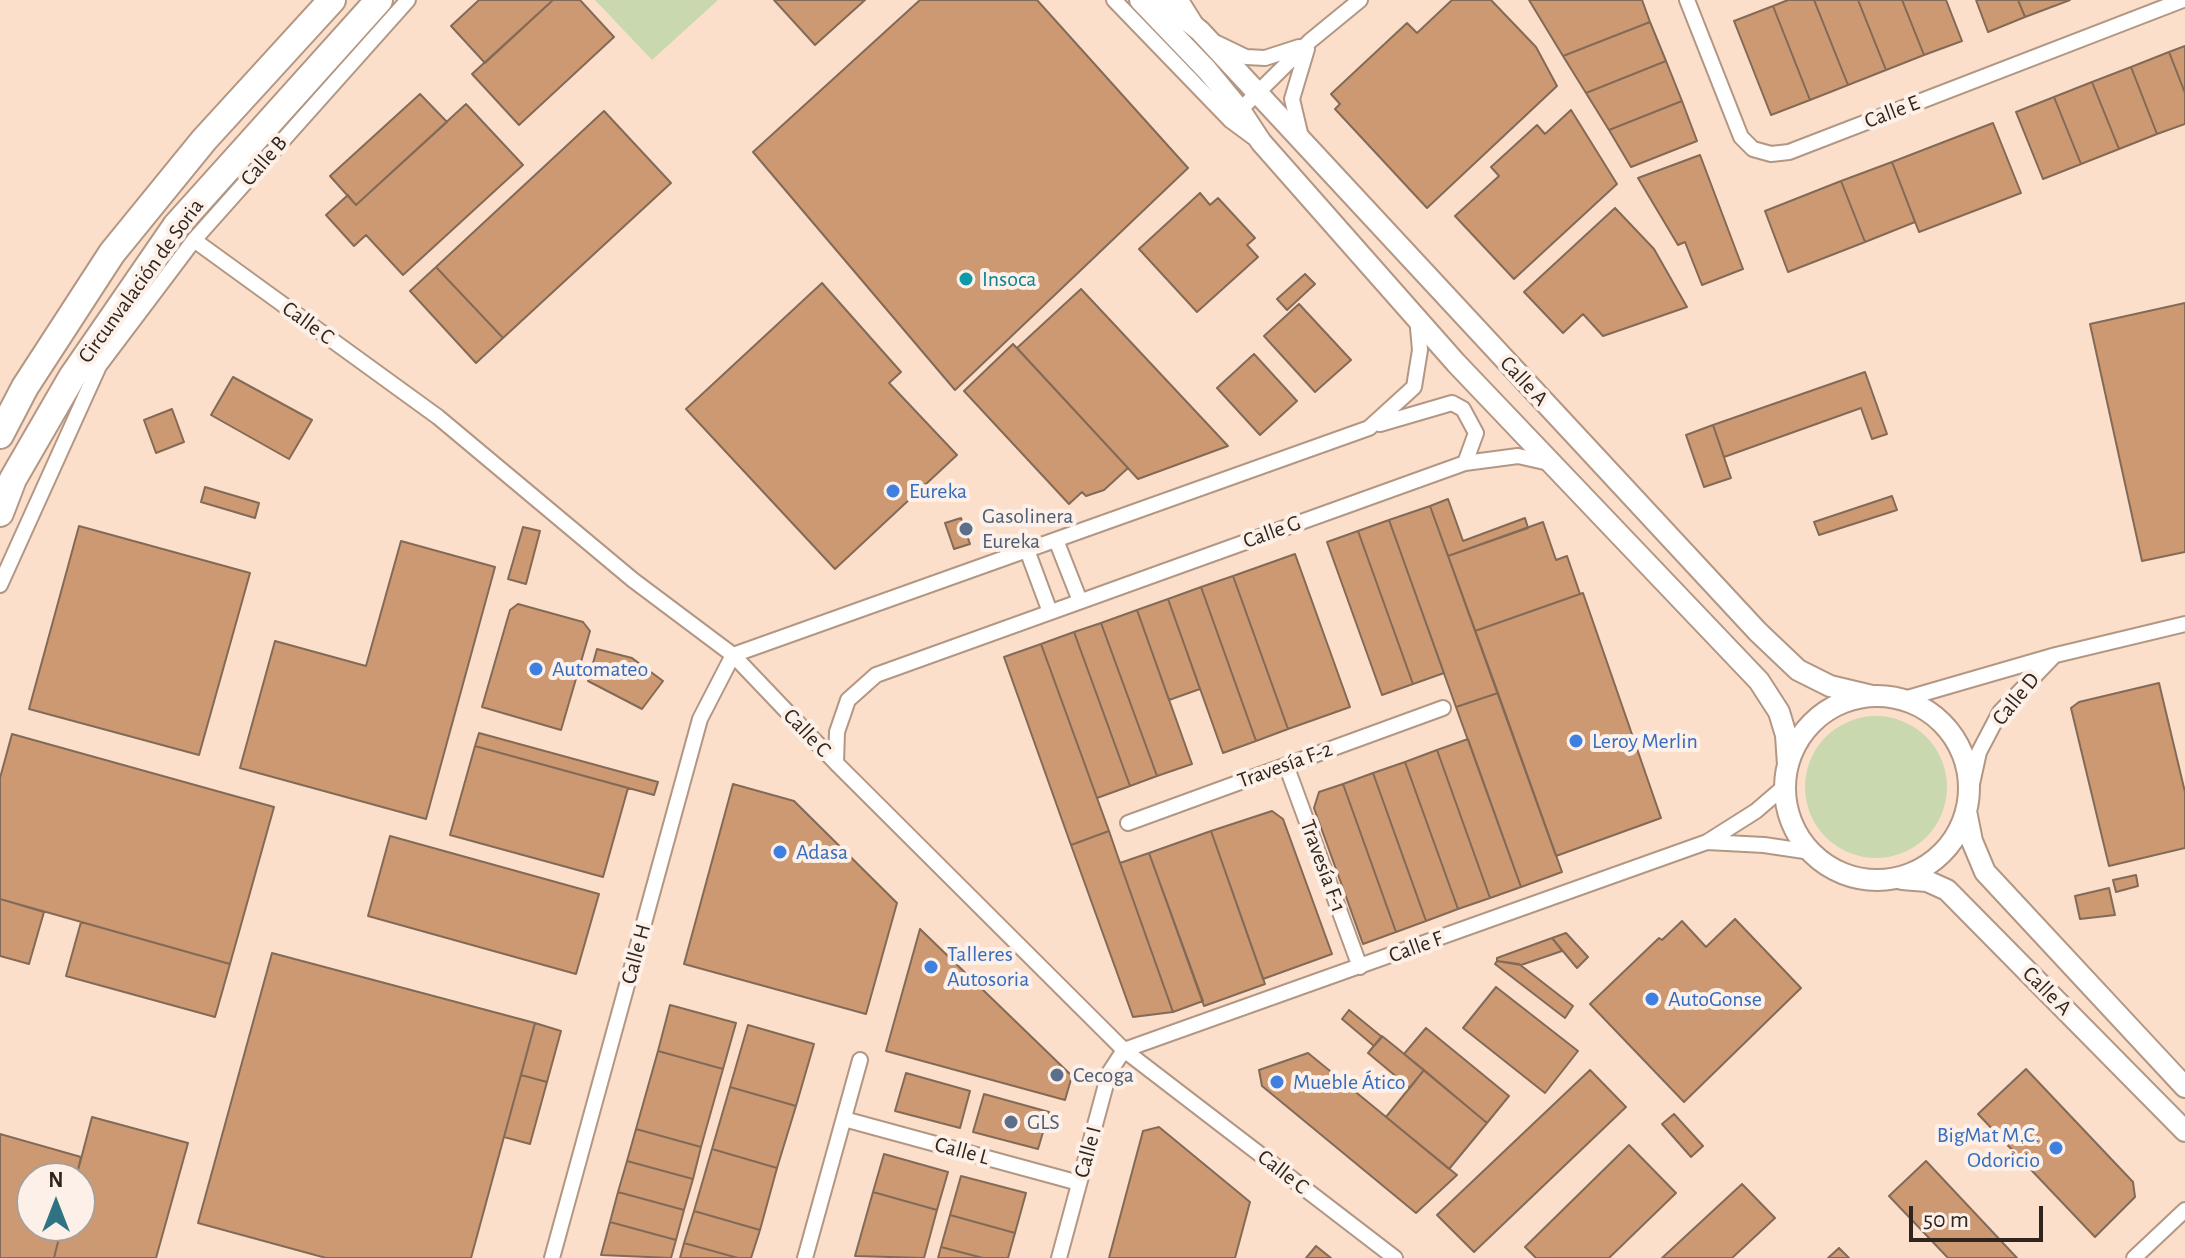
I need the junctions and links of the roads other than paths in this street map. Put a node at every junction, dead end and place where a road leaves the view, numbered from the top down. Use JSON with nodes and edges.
{"nodes":[{"id":1,"x":319,"y":0,"type":"edge"},
{"id":2,"x":332,"y":0,"type":"edge"},
{"id":3,"x":379,"y":0,"type":"edge"},
{"id":4,"x":408,"y":0,"type":"edge"},
{"id":5,"x":1114,"y":0,"type":"edge"},
{"id":6,"x":1140,"y":0,"type":"edge"},
{"id":7,"x":1161,"y":0,"type":"edge"},
{"id":8,"x":1181,"y":0,"type":"edge"},
{"id":9,"x":1360,"y":0,"type":"edge"},
{"id":10,"x":1687,"y":0,"type":"edge"},
{"id":11,"x":2183,"y":0,"type":"edge"},
{"id":12,"x":1200,"y":31,"type":"junction"},
{"id":13,"x":1310,"y":41,"type":"junction"},
{"id":14,"x":262,"y":75,"type":"junction"},
{"id":15,"x":1258,"y":93,"type":"junction"},
{"id":16,"x":1240,"y":110,"type":"junction"},
{"id":17,"x":1261,"y":142,"type":"junction"},
{"id":18,"x":1304,"y":145,"type":"junction"},
{"id":19,"x":194,"y":240,"type":"junction"},
{"id":20,"x":1417,"y":316,"type":"junction"},
{"id":21,"x":1369,"y":428,"type":"junction"},
{"id":22,"x":0,"y":435,"type":"edge"},
{"id":23,"x":1465,"y":463,"type":"junction"},
{"id":24,"x":1549,"y":463,"type":"junction"},
{"id":25,"x":0,"y":513,"type":"edge"},
{"id":26,"x":1056,"y":540,"type":"junction"},
{"id":27,"x":1027,"y":550,"type":"junction"},
{"id":28,"x":0,"y":585,"type":"edge"},
{"id":29,"x":1080,"y":601,"type":"junction"},
{"id":30,"x":1050,"y":612,"type":"junction"},
{"id":31,"x":2185,"y":624,"type":"edge"},
{"id":32,"x":733,"y":655,"type":"junction"},
{"id":33,"x":2056,"y":655,"type":"junction"},
{"id":34,"x":1872,"y":696,"type":"junction"},
{"id":35,"x":1904,"y":699,"type":"junction"},
{"id":36,"x":1443,"y":708,"type":"dead end"},
{"id":37,"x":836,"y":763,"type":"junction"},
{"id":38,"x":1286,"y":765,"type":"junction"},
{"id":39,"x":1788,"y":765,"type":"junction"},
{"id":40,"x":1785,"y":786,"type":"junction"},
{"id":41,"x":1968,"y":802,"type":"junction"},
{"id":42,"x":1128,"y":823,"type":"dead end"},
{"id":43,"x":1707,"y":842,"type":"junction"},
{"id":44,"x":1811,"y":852,"type":"junction"},
{"id":45,"x":1894,"y":878,"type":"junction"},
{"id":46,"x":1360,"y":967,"type":"junction"},
{"id":47,"x":1124,"y":1050,"type":"junction"},
{"id":48,"x":860,"y":1060,"type":"dead end"},
{"id":49,"x":2185,"y":1087,"type":"edge"},
{"id":50,"x":844,"y":1119,"type":"junction"},
{"id":51,"x":2185,"y":1131,"type":"edge"},
{"id":52,"x":1079,"y":1183,"type":"junction"},
{"id":53,"x":2185,"y":1210,"type":"edge"},
{"id":54,"x":552,"y":1258,"type":"edge"},
{"id":55,"x":805,"y":1258,"type":"edge"},
{"id":56,"x":1059,"y":1258,"type":"edge"},
{"id":57,"x":1395,"y":1258,"type":"edge"},
{"id":58,"x":2134,"y":1258,"type":"edge"}],
"edges":[{"from":1,"to":14,"type":"highway"},
{"from":2,"to":14,"type":"highway","name":"Circunvalación de Soria"},
{"from":3,"to":25,"type":"highway","name":"Circunvalación de Soria"},
{"from":4,"to":19,"type":"street","name":"Calle B"},
{"from":5,"to":17,"type":"street","name":"Calle A"},
{"from":6,"to":16,"type":"street","name":"Calle A"},
{"from":7,"to":12,"type":"street","name":"Calle A"},
{"from":8,"to":12,"type":"street","name":"Calle A"},
{"from":9,"to":13,"type":"street"},
{"from":10,"to":11,"type":"street","name":"Calle E"},
{"from":12,"to":13,"type":"street"},
{"from":12,"to":15,"type":"street","name":"Calle A"},
{"from":13,"to":15,"type":"street"},
{"from":13,"to":18,"type":"street"},
{"from":14,"to":22,"type":"highway","name":"Circunvalación de Soria"},
{"from":15,"to":16,"type":"street"},
{"from":15,"to":18,"type":"street","name":"Calle A"},
{"from":16,"to":17,"type":"street","name":"Calle A"},
{"from":17,"to":20,"type":"street","name":"Calle A"},
{"from":18,"to":34,"type":"street","name":"Calle A"},
{"from":19,"to":28,"type":"street","name":"Calle B"},
{"from":19,"to":32,"type":"street","name":"Calle C"},
{"from":20,"to":21,"type":"street"},
{"from":20,"to":24,"type":"street","name":"Calle A"},
{"from":21,"to":23,"type":"street"},
{"from":21,"to":26,"type":"street"},
{"from":23,"to":24,"type":"street","name":"Calle G"},
{"from":23,"to":29,"type":"street","name":"Calle G"},
{"from":24,"to":39,"type":"street","name":"Calle A"},
{"from":26,"to":27,"type":"street"},
{"from":26,"to":29,"type":"street"},
{"from":27,"to":30,"type":"street"},
{"from":27,"to":32,"type":"street"},
{"from":29,"to":30,"type":"street","name":"Calle G"},
{"from":30,"to":37,"type":"street","name":"Calle G"},
{"from":31,"to":33,"type":"street","name":"Calle D"},
{"from":32,"to":37,"type":"street","name":"Calle C"},
{"from":32,"to":54,"type":"street","name":"Calle H"},
{"from":33,"to":35,"type":"street","name":"Calle D"},
{"from":33,"to":41,"type":"street","name":"Calle D"},
{"from":34,"to":35,"type":"street"},
{"from":34,"to":39,"type":"street"},
{"from":35,"to":41,"type":"street"},
{"from":36,"to":38,"type":"street","name":"Travesía F-2"},
{"from":37,"to":47,"type":"street","name":"Calle C"},
{"from":38,"to":42,"type":"street","name":"Travesía F-2"},
{"from":38,"to":46,"type":"street","name":"Travesía F-1"},
{"from":39,"to":40,"type":"street"},
{"from":40,"to":43,"type":"street","name":"Calle F"},
{"from":40,"to":44,"type":"street"},
{"from":41,"to":45,"type":"street"},
{"from":41,"to":49,"type":"street","name":"Calle A"},
{"from":43,"to":44,"type":"street","name":"Calle F"},
{"from":43,"to":46,"type":"street","name":"Calle F"},
{"from":44,"to":45,"type":"street"},
{"from":45,"to":51,"type":"street","name":"Calle A"},
{"from":46,"to":47,"type":"street","name":"Calle F"},
{"from":47,"to":52,"type":"street","name":"Calle I"},
{"from":47,"to":57,"type":"street","name":"Calle C"},
{"from":48,"to":50,"type":"street"},
{"from":50,"to":52,"type":"street","name":"Calle L"},
{"from":50,"to":55,"type":"street"},
{"from":52,"to":56,"type":"street","name":"Calle I"},
{"from":53,"to":58,"type":"street"}]}
